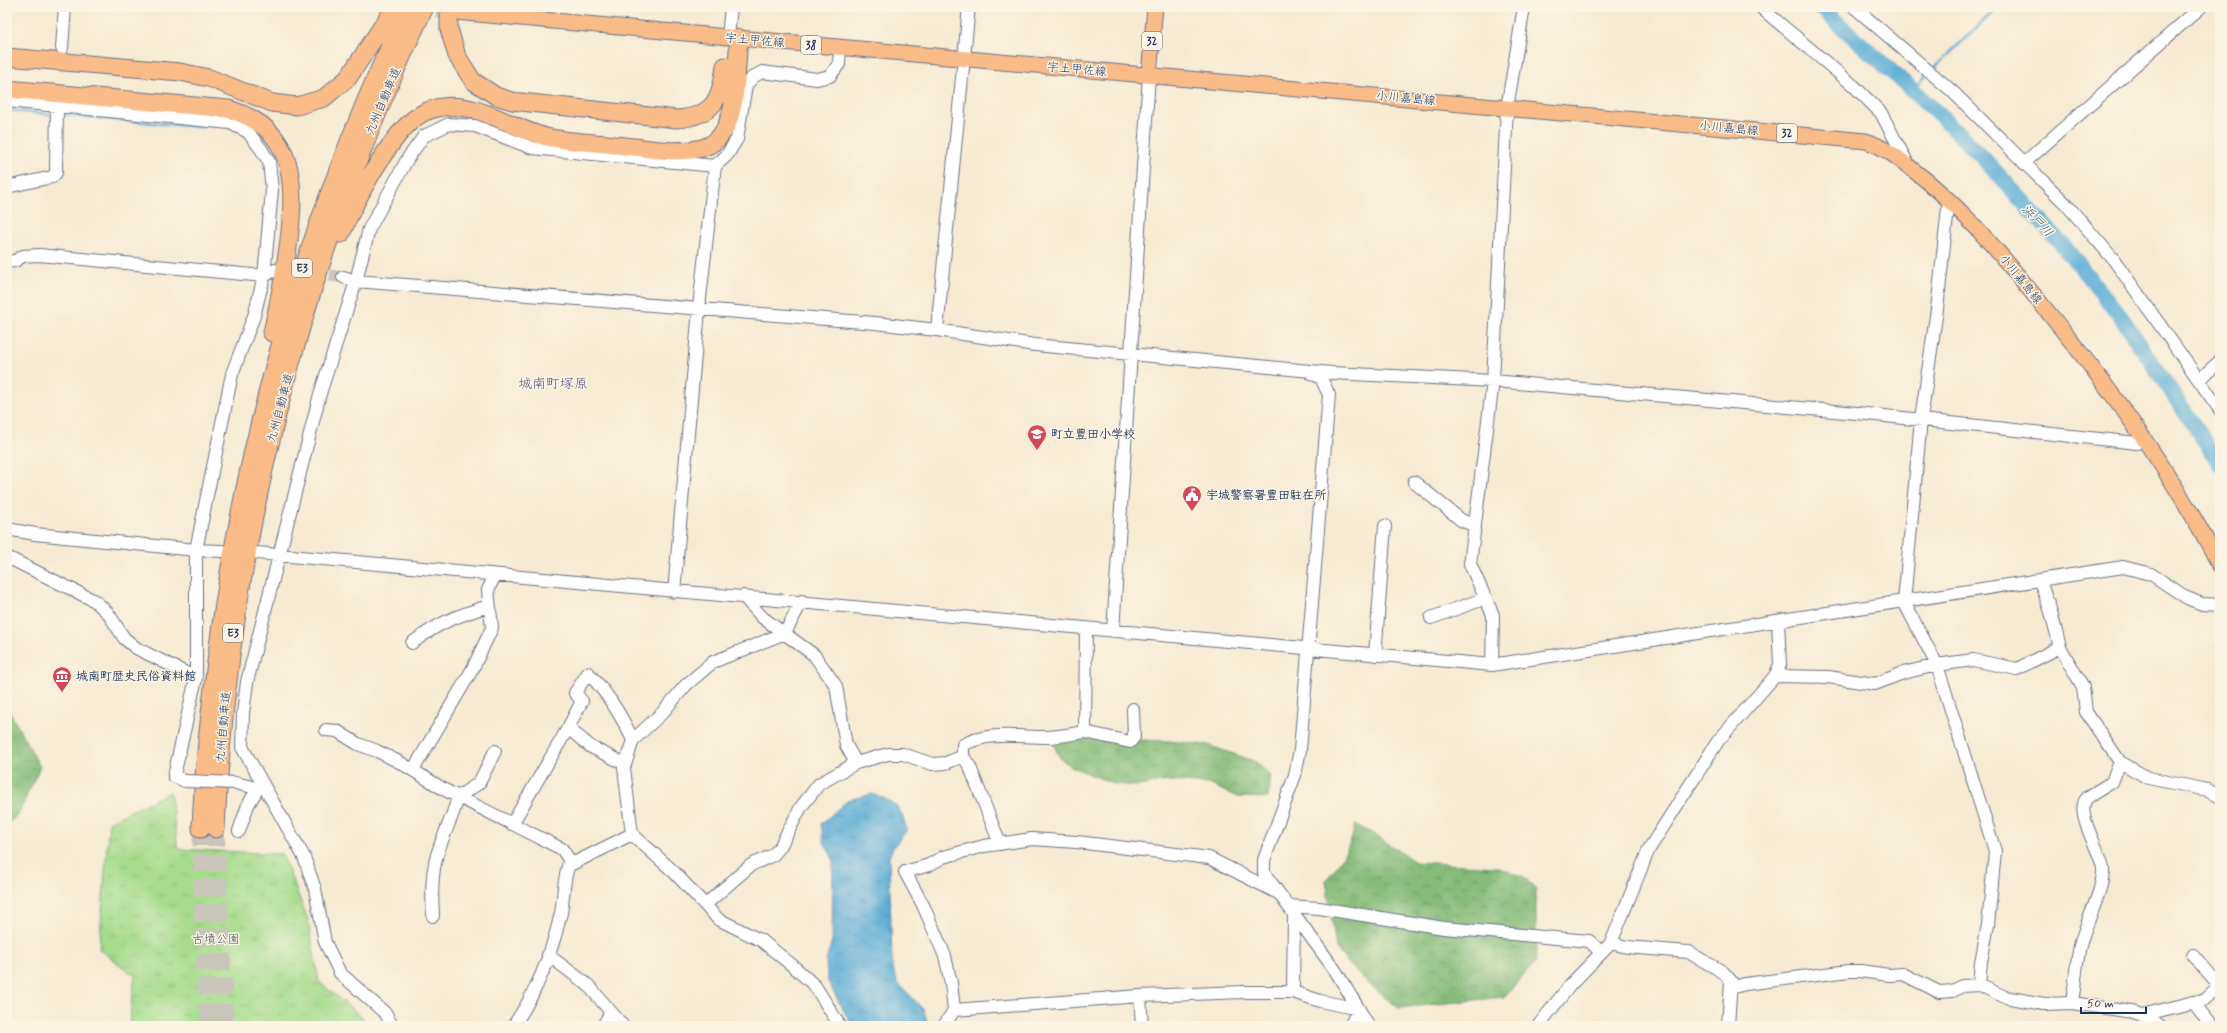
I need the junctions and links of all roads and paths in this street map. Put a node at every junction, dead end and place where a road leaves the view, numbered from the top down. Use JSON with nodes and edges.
{"nodes":[{"id":1,"x":65,"y":7,"type":"edge"},
{"id":2,"x":395,"y":7,"type":"edge"},
{"id":3,"x":408,"y":7,"type":"edge"},
{"id":4,"x":424,"y":7,"type":"edge"},
{"id":5,"x":730,"y":7,"type":"edge"},
{"id":6,"x":969,"y":7,"type":"edge"},
{"id":7,"x":1155,"y":7,"type":"edge"},
{"id":8,"x":1524,"y":7,"type":"edge"},
{"id":9,"x":1760,"y":7,"type":"edge"},
{"id":10,"x":1854,"y":7,"type":"edge"},
{"id":11,"x":2201,"y":7,"type":"edge"},
{"id":12,"x":452,"y":10,"type":"edge"},
{"id":13,"x":474,"y":10,"type":"edge"},
{"id":14,"x":734,"y":38,"type":"junction"},
{"id":15,"x":62,"y":48,"type":"dead end"},
{"id":16,"x":840,"y":48,"type":"junction"},
{"id":17,"x":7,"y":57,"type":"edge"},
{"id":18,"x":965,"y":59,"type":"junction"},
{"id":19,"x":1150,"y":75,"type":"junction"},
{"id":20,"x":7,"y":89,"type":"edge"},
{"id":21,"x":7,"y":101,"type":"edge"},
{"id":22,"x":57,"y":106,"type":"junction"},
{"id":23,"x":1507,"y":108,"type":"junction"},
{"id":24,"x":2024,"y":163,"type":"junction"},
{"id":25,"x":715,"y":166,"type":"junction"},
{"id":26,"x":1910,"y":167,"type":"junction"},
{"id":27,"x":7,"y":187,"type":"edge"},
{"id":28,"x":1949,"y":199,"type":"junction"},
{"id":29,"x":7,"y":262,"type":"edge"},
{"id":30,"x":275,"y":270,"type":"tunnel mouth"},
{"id":31,"x":264,"y":276,"type":"junction"},
{"id":32,"x":343,"y":277,"type":"tunnel mouth"},
{"id":33,"x":356,"y":281,"type":"junction"},
{"id":34,"x":699,"y":310,"type":"junction"},
{"id":35,"x":938,"y":330,"type":"junction"},
{"id":36,"x":1130,"y":353,"type":"junction"},
{"id":37,"x":2220,"y":361,"type":"edge"},
{"id":38,"x":1306,"y":370,"type":"junction"},
{"id":39,"x":2199,"y":380,"type":"junction"},
{"id":40,"x":1493,"y":381,"type":"junction"},
{"id":41,"x":2220,"y":410,"type":"edge"},
{"id":42,"x":1920,"y":419,"type":"junction"},
{"id":43,"x":2145,"y":438,"type":"junction"},
{"id":44,"x":271,"y":439,"type":"junction"},
{"id":45,"x":1414,"y":482,"type":"dead end"},
{"id":46,"x":1385,"y":526,"type":"dead end"},
{"id":47,"x":1475,"y":526,"type":"junction"},
{"id":48,"x":10,"y":530,"type":"edge"},
{"id":49,"x":228,"y":546,"type":"junction"},
{"id":50,"x":196,"y":550,"type":"junction"},
{"id":51,"x":257,"y":554,"type":"dead end"},
{"id":52,"x":280,"y":555,"type":"junction"},
{"id":53,"x":7,"y":557,"type":"edge"},
{"id":54,"x":2220,"y":566,"type":"edge"},
{"id":55,"x":496,"y":575,"type":"junction"},
{"id":56,"x":2040,"y":581,"type":"junction"},
{"id":57,"x":674,"y":592,"type":"junction"},
{"id":58,"x":743,"y":596,"type":"junction"},
{"id":59,"x":1486,"y":598,"type":"junction"},
{"id":60,"x":802,"y":601,"type":"junction"},
{"id":61,"x":1904,"y":602,"type":"junction"},
{"id":62,"x":2220,"y":605,"type":"edge"},
{"id":63,"x":489,"y":606,"type":"junction"},
{"id":64,"x":1431,"y":618,"type":"dead end"},
{"id":65,"x":1778,"y":621,"type":"junction"},
{"id":66,"x":1086,"y":628,"type":"junction"},
{"id":67,"x":1113,"y":631,"type":"junction"},
{"id":68,"x":785,"y":633,"type":"junction"},
{"id":69,"x":412,"y":643,"type":"dead end"},
{"id":70,"x":2060,"y":647,"type":"junction"},
{"id":71,"x":1308,"y":649,"type":"junction"},
{"id":72,"x":1375,"y":655,"type":"junction"},
{"id":73,"x":1492,"y":664,"type":"junction"},
{"id":74,"x":1937,"y":665,"type":"junction"},
{"id":75,"x":1774,"y":676,"type":"junction"},
{"id":76,"x":196,"y":678,"type":"junction"},
{"id":77,"x":1134,"y":709,"type":"dead end"},
{"id":78,"x":568,"y":728,"type":"junction"},
{"id":79,"x":326,"y":730,"type":"dead end"},
{"id":80,"x":1085,"y":732,"type":"junction"},
{"id":81,"x":633,"y":740,"type":"junction"},
{"id":82,"x":495,"y":751,"type":"dead end"},
{"id":83,"x":963,"y":756,"type":"junction"},
{"id":84,"x":2120,"y":762,"type":"junction"},
{"id":85,"x":856,"y":763,"type":"junction"},
{"id":86,"x":625,"y":764,"type":"junction"},
{"id":87,"x":413,"y":770,"type":"junction"},
{"id":88,"x":259,"y":786,"type":"junction"},
{"id":89,"x":458,"y":796,"type":"junction"},
{"id":90,"x":2220,"y":797,"type":"edge"},
{"id":91,"x":512,"y":824,"type":"junction"},
{"id":92,"x":239,"y":831,"type":"dead end"},
{"id":93,"x":632,"y":834,"type":"junction"},
{"id":94,"x":1000,"y":844,"type":"junction"},
{"id":95,"x":568,"y":866,"type":"junction"},
{"id":96,"x":1276,"y":892,"type":"junction"},
{"id":97,"x":705,"y":905,"type":"junction"},
{"id":98,"x":1291,"y":910,"type":"junction"},
{"id":99,"x":433,"y":916,"type":"dead end"},
{"id":100,"x":1611,"y":943,"type":"junction"},
{"id":101,"x":1602,"y":952,"type":"junction"},
{"id":102,"x":548,"y":955,"type":"junction"},
{"id":103,"x":2193,"y":955,"type":"dead end"},
{"id":104,"x":1979,"y":985,"type":"junction"},
{"id":105,"x":2219,"y":985,"type":"edge"},
{"id":106,"x":1731,"y":988,"type":"junction"},
{"id":107,"x":1293,"y":992,"type":"junction"},
{"id":108,"x":1140,"y":996,"type":"junction"},
{"id":109,"x":2193,"y":1002,"type":"junction"},
{"id":110,"x":2072,"y":1004,"type":"junction"},
{"id":111,"x":1359,"y":1009,"type":"junction"},
{"id":112,"x":954,"y":1010,"type":"junction"},
{"id":113,"x":611,"y":1012,"type":"junction"},
{"id":114,"x":2142,"y":1015,"type":"junction"},
{"id":115,"x":392,"y":1026,"type":"edge"},
{"id":116,"x":513,"y":1026,"type":"edge"},
{"id":117,"x":603,"y":1026,"type":"edge"},
{"id":118,"x":623,"y":1026,"type":"edge"},
{"id":119,"x":840,"y":1026,"type":"edge"},
{"id":120,"x":944,"y":1026,"type":"edge"},
{"id":121,"x":1142,"y":1026,"type":"edge"},
{"id":122,"x":1350,"y":1026,"type":"edge"},
{"id":123,"x":1369,"y":1026,"type":"edge"},
{"id":124,"x":1538,"y":1026,"type":"edge"},
{"id":125,"x":1728,"y":1026,"type":"edge"},
{"id":126,"x":2160,"y":1026,"type":"edge"},
{"id":127,"x":2212,"y":1026,"type":"edge"}],
"edges":[{"from":1,"to":15,"type":"street"},
{"from":2,"to":17,"type":"highway"},
{"from":3,"to":49,"type":"highway","name":"九州自動車道","number":"E3"},
{"from":4,"to":44,"type":"highway","name":"九州自動車道","number":"E3"},
{"from":5,"to":14,"type":"street"},
{"from":6,"to":18,"type":"street"},
{"from":7,"to":19,"type":"main road","number":"32"},
{"from":8,"to":23,"type":"street"},
{"from":9,"to":26,"type":"street"},
{"from":10,"to":24,"type":"street"},
{"from":11,"to":24,"type":"street"},
{"from":12,"to":13,"type":"main road","name":"宇土甲佐線","number":"38"},
{"from":12,"to":14,"type":"highway"},
{"from":13,"to":14,"type":"main road","name":"宇土甲佐線","number":"38"},
{"from":14,"to":16,"type":"main road","name":"宇土甲佐線","number":"38"},
{"from":14,"to":44,"type":"highway"},
{"from":16,"to":18,"type":"main road","name":"宇土甲佐線","number":"38"},
{"from":16,"to":25,"type":"street"},
{"from":18,"to":19,"type":"main road","name":"宇土甲佐線","number":"38"},
{"from":18,"to":35,"type":"street"},
{"from":19,"to":23,"type":"main road","name":"小川嘉島線","number":"32"},
{"from":19,"to":36,"type":"street"},
{"from":20,"to":49,"type":"highway"},
{"from":21,"to":22,"type":"street"},
{"from":22,"to":27,"type":"street"},
{"from":22,"to":31,"type":"street"},
{"from":23,"to":26,"type":"main road","name":"小川嘉島線","number":"32"},
{"from":23,"to":40,"type":"street"},
{"from":24,"to":39,"type":"street"},
{"from":25,"to":33,"type":"street"},
{"from":25,"to":34,"type":"street"},
{"from":26,"to":28,"type":"main road","name":"小川嘉島線","number":"32"},
{"from":28,"to":42,"type":"street"},
{"from":28,"to":43,"type":"main road","name":"小川嘉島線","number":"32"},
{"from":29,"to":31,"type":"street"},
{"from":30,"to":31,"type":"street"},
{"from":31,"to":50,"type":"street"},
{"from":32,"to":33,"type":"street"},
{"from":33,"to":34,"type":"street"},
{"from":33,"to":52,"type":"street"},
{"from":34,"to":35,"type":"street"},
{"from":34,"to":57,"type":"street"},
{"from":35,"to":36,"type":"street"},
{"from":36,"to":38,"type":"street"},
{"from":36,"to":67,"type":"street"},
{"from":37,"to":39,"type":"street"},
{"from":38,"to":40,"type":"street"},
{"from":38,"to":71,"type":"street"},
{"from":39,"to":41,"type":"street"},
{"from":40,"to":42,"type":"street"},
{"from":40,"to":47,"type":"street"},
{"from":42,"to":43,"type":"street"},
{"from":42,"to":61,"type":"street"},
{"from":43,"to":54,"type":"main road","name":"小川嘉島線","number":"32"},
{"from":44,"to":49,"type":"highway","name":"九州自動車道","number":"E3"},
{"from":45,"to":47,"type":"street"},
{"from":46,"to":72,"type":"street"},
{"from":47,"to":59,"type":"street"},
{"from":48,"to":50,"type":"street"},
{"from":49,"to":50,"type":"street"},
{"from":50,"to":76,"type":"street"},
{"from":51,"to":52,"type":"street"},
{"from":52,"to":55,"type":"street"},
{"from":52,"to":88,"type":"street"},
{"from":53,"to":76,"type":"street"},
{"from":55,"to":57,"type":"street"},
{"from":55,"to":63,"type":"street"},
{"from":56,"to":61,"type":"street"},
{"from":56,"to":62,"type":"street"},
{"from":56,"to":70,"type":"street"},
{"from":57,"to":58,"type":"street"},
{"from":58,"to":60,"type":"street"},
{"from":58,"to":68,"type":"street"},
{"from":59,"to":64,"type":"street"},
{"from":59,"to":73,"type":"street"},
{"from":60,"to":66,"type":"street"},
{"from":60,"to":68,"type":"street"},
{"from":61,"to":65,"type":"street"},
{"from":61,"to":74,"type":"street"},
{"from":63,"to":69,"type":"street"},
{"from":63,"to":87,"type":"street"},
{"from":65,"to":73,"type":"street"},
{"from":65,"to":75,"type":"street"},
{"from":66,"to":67,"type":"street"},
{"from":66,"to":80,"type":"street"},
{"from":67,"to":71,"type":"street"},
{"from":68,"to":81,"type":"street"},
{"from":68,"to":85,"type":"street"},
{"from":70,"to":74,"type":"street"},
{"from":70,"to":84,"type":"street"},
{"from":71,"to":72,"type":"street"},
{"from":71,"to":96,"type":"street"},
{"from":72,"to":73,"type":"street"},
{"from":74,"to":75,"type":"street"},
{"from":74,"to":104,"type":"street"},
{"from":75,"to":100,"type":"street"},
{"from":76,"to":88,"type":"street","bridge":true},
{"from":77,"to":80,"type":"street"},
{"from":78,"to":81,"type":"street"},
{"from":78,"to":86,"type":"street"},
{"from":78,"to":91,"type":"street"},
{"from":79,"to":87,"type":"street"},
{"from":80,"to":83,"type":"street"},
{"from":81,"to":86,"type":"street"},
{"from":82,"to":89,"type":"street"},
{"from":83,"to":85,"type":"street"},
{"from":83,"to":94,"type":"street"},
{"from":84,"to":90,"type":"street"},
{"from":84,"to":110,"type":"street"},
{"from":85,"to":97,"type":"street"},
{"from":86,"to":93,"type":"street"},
{"from":87,"to":89,"type":"street"},
{"from":88,"to":92,"type":"street"},
{"from":88,"to":115,"type":"street"},
{"from":89,"to":91,"type":"street"},
{"from":89,"to":99,"type":"street"},
{"from":91,"to":95,"type":"street"},
{"from":93,"to":95,"type":"street"},
{"from":93,"to":97,"type":"street"},
{"from":94,"to":96,"type":"street"},
{"from":94,"to":112,"type":"street"},
{"from":95,"to":102,"type":"street"},
{"from":96,"to":98,"type":"street"},
{"from":97,"to":119,"type":"street"},
{"from":98,"to":101,"type":"street"},
{"from":98,"to":107,"type":"street"},
{"from":98,"to":111,"type":"street"},
{"from":100,"to":101,"type":"street"},
{"from":100,"to":106,"type":"street"},
{"from":101,"to":124,"type":"street"},
{"from":102,"to":113,"type":"street"},
{"from":102,"to":116,"type":"street"},
{"from":103,"to":105,"type":"street"},
{"from":104,"to":106,"type":"street"},
{"from":104,"to":110,"type":"street"},
{"from":105,"to":109,"type":"street"},
{"from":106,"to":125,"type":"street"},
{"from":107,"to":108,"type":"street"},
{"from":107,"to":111,"type":"street"},
{"from":108,"to":112,"type":"street"},
{"from":108,"to":121,"type":"street"},
{"from":109,"to":114,"type":"street"},
{"from":109,"to":127,"type":"street"},
{"from":110,"to":114,"type":"street"},
{"from":111,"to":122,"type":"street"},
{"from":111,"to":123,"type":"street"},
{"from":112,"to":120,"type":"street"},
{"from":113,"to":117,"type":"street"},
{"from":113,"to":118,"type":"street"},
{"from":114,"to":126,"type":"street"}]}
